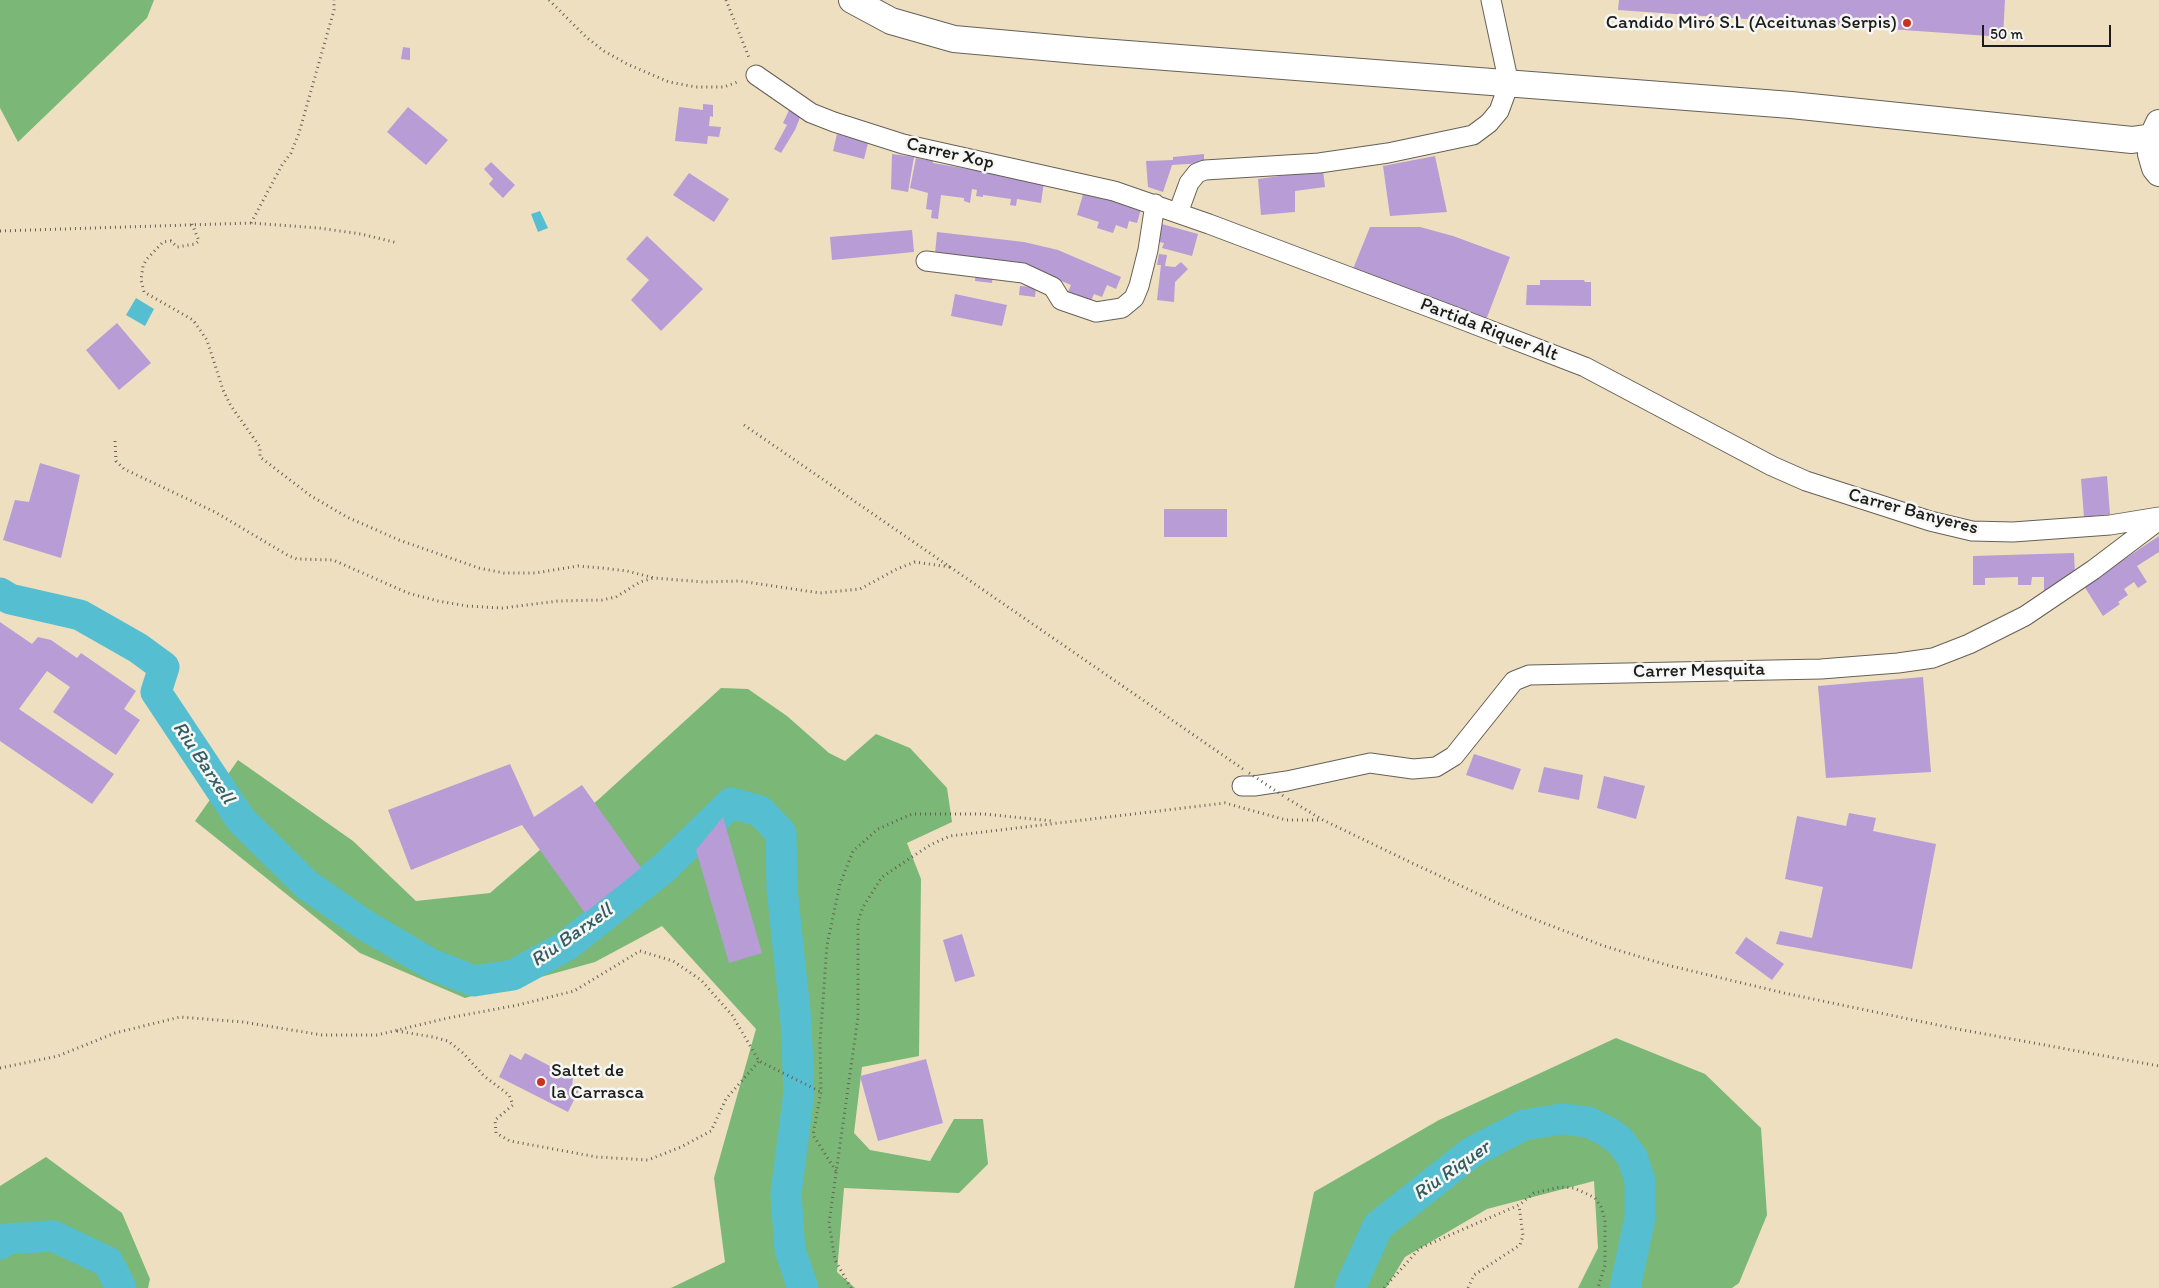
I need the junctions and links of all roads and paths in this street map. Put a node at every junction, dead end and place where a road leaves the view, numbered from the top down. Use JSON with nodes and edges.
{"nodes":[{"id":1,"x":334,"y":0,"type":"edge"},
{"id":2,"x":549,"y":0,"type":"edge"},
{"id":3,"x":726,"y":0,"type":"edge"},
{"id":4,"x":852,"y":0,"type":"edge"},
{"id":5,"x":1491,"y":0,"type":"edge"},
{"id":6,"x":756,"y":75,"type":"junction"},
{"id":7,"x":1509,"y":84,"type":"junction"},
{"id":8,"x":2151,"y":146,"type":"edge"},
{"id":9,"x":1155,"y":204,"type":"junction"},
{"id":10,"x":1178,"y":213,"type":"junction"},
{"id":11,"x":251,"y":222,"type":"junction"},
{"id":12,"x":192,"y":224,"type":"junction"},
{"id":13,"x":0,"y":231,"type":"edge"},
{"id":14,"x":398,"y":244,"type":"dead end"},
{"id":15,"x":926,"y":261,"type":"dead end"},
{"id":16,"x":744,"y":425,"type":"dead end"},
{"id":17,"x":115,"y":441,"type":"dead end"},
{"id":18,"x":1788,"y":474,"type":"joint"},
{"id":19,"x":2159,"y":518,"type":"edge"},
{"id":20,"x":950,"y":567,"type":"junction"},
{"id":21,"x":654,"y":578,"type":"junction"},
{"id":22,"x":1246,"y":780,"type":"junction"},
{"id":23,"x":1323,"y":820,"type":"junction"},
{"id":24,"x":1059,"y":822,"type":"junction"},
{"id":25,"x":393,"y":1031,"type":"junction"},
{"id":26,"x":759,"y":1060,"type":"junction"},
{"id":27,"x":2159,"y":1066,"type":"edge"},
{"id":28,"x":0,"y":1068,"type":"edge"},
{"id":29,"x":821,"y":1092,"type":"junction"},
{"id":30,"x":836,"y":1172,"type":"junction"},
{"id":31,"x":1520,"y":1205,"type":"junction"},
{"id":32,"x":851,"y":1288,"type":"edge"},
{"id":33,"x":1384,"y":1288,"type":"edge"},
{"id":34,"x":1468,"y":1288,"type":"edge"},
{"id":35,"x":1598,"y":1288,"type":"edge"}],
"edges":[{"from":1,"to":11,"type":"path"},
{"from":2,"to":6,"type":"path"},
{"from":3,"to":6,"type":"path"},
{"from":4,"to":7,"type":"main road"},
{"from":5,"to":7,"type":"street"},
{"from":6,"to":9,"type":"street","name":"Carrer Xop"},
{"from":7,"to":8,"type":"main road"},
{"from":7,"to":10,"type":"street"},
{"from":9,"to":10,"type":"street","name":"Partida Riquer Alt"},
{"from":9,"to":15,"type":"street"},
{"from":10,"to":18,"type":"street","name":"Partida Riquer Alt"},
{"from":11,"to":12,"type":"path"},
{"from":11,"to":14,"type":"path"},
{"from":12,"to":13,"type":"path"},
{"from":12,"to":21,"type":"path"},
{"from":16,"to":20,"type":"path"},
{"from":17,"to":21,"type":"path"},
{"from":18,"to":19,"type":"street","name":"Carrer Banyeres"},
{"from":19,"to":22,"type":"street","name":"Carrer Mesquita"},
{"from":20,"to":21,"type":"path"},
{"from":20,"to":22,"type":"path"},
{"from":22,"to":23,"type":"path","bridge":true},
{"from":23,"to":24,"type":"path"},
{"from":23,"to":27,"type":"path"},
{"from":24,"to":29,"type":"path"},
{"from":24,"to":30,"type":"path"},
{"from":25,"to":26,"type":"path"},
{"from":25,"to":26,"type":"path"},
{"from":25,"to":28,"type":"path"},
{"from":26,"to":29,"type":"path"},
{"from":29,"to":30,"type":"path"},
{"from":30,"to":32,"type":"path"},
{"from":31,"to":33,"type":"path"},
{"from":31,"to":34,"type":"path"},
{"from":31,"to":35,"type":"path"}]}
